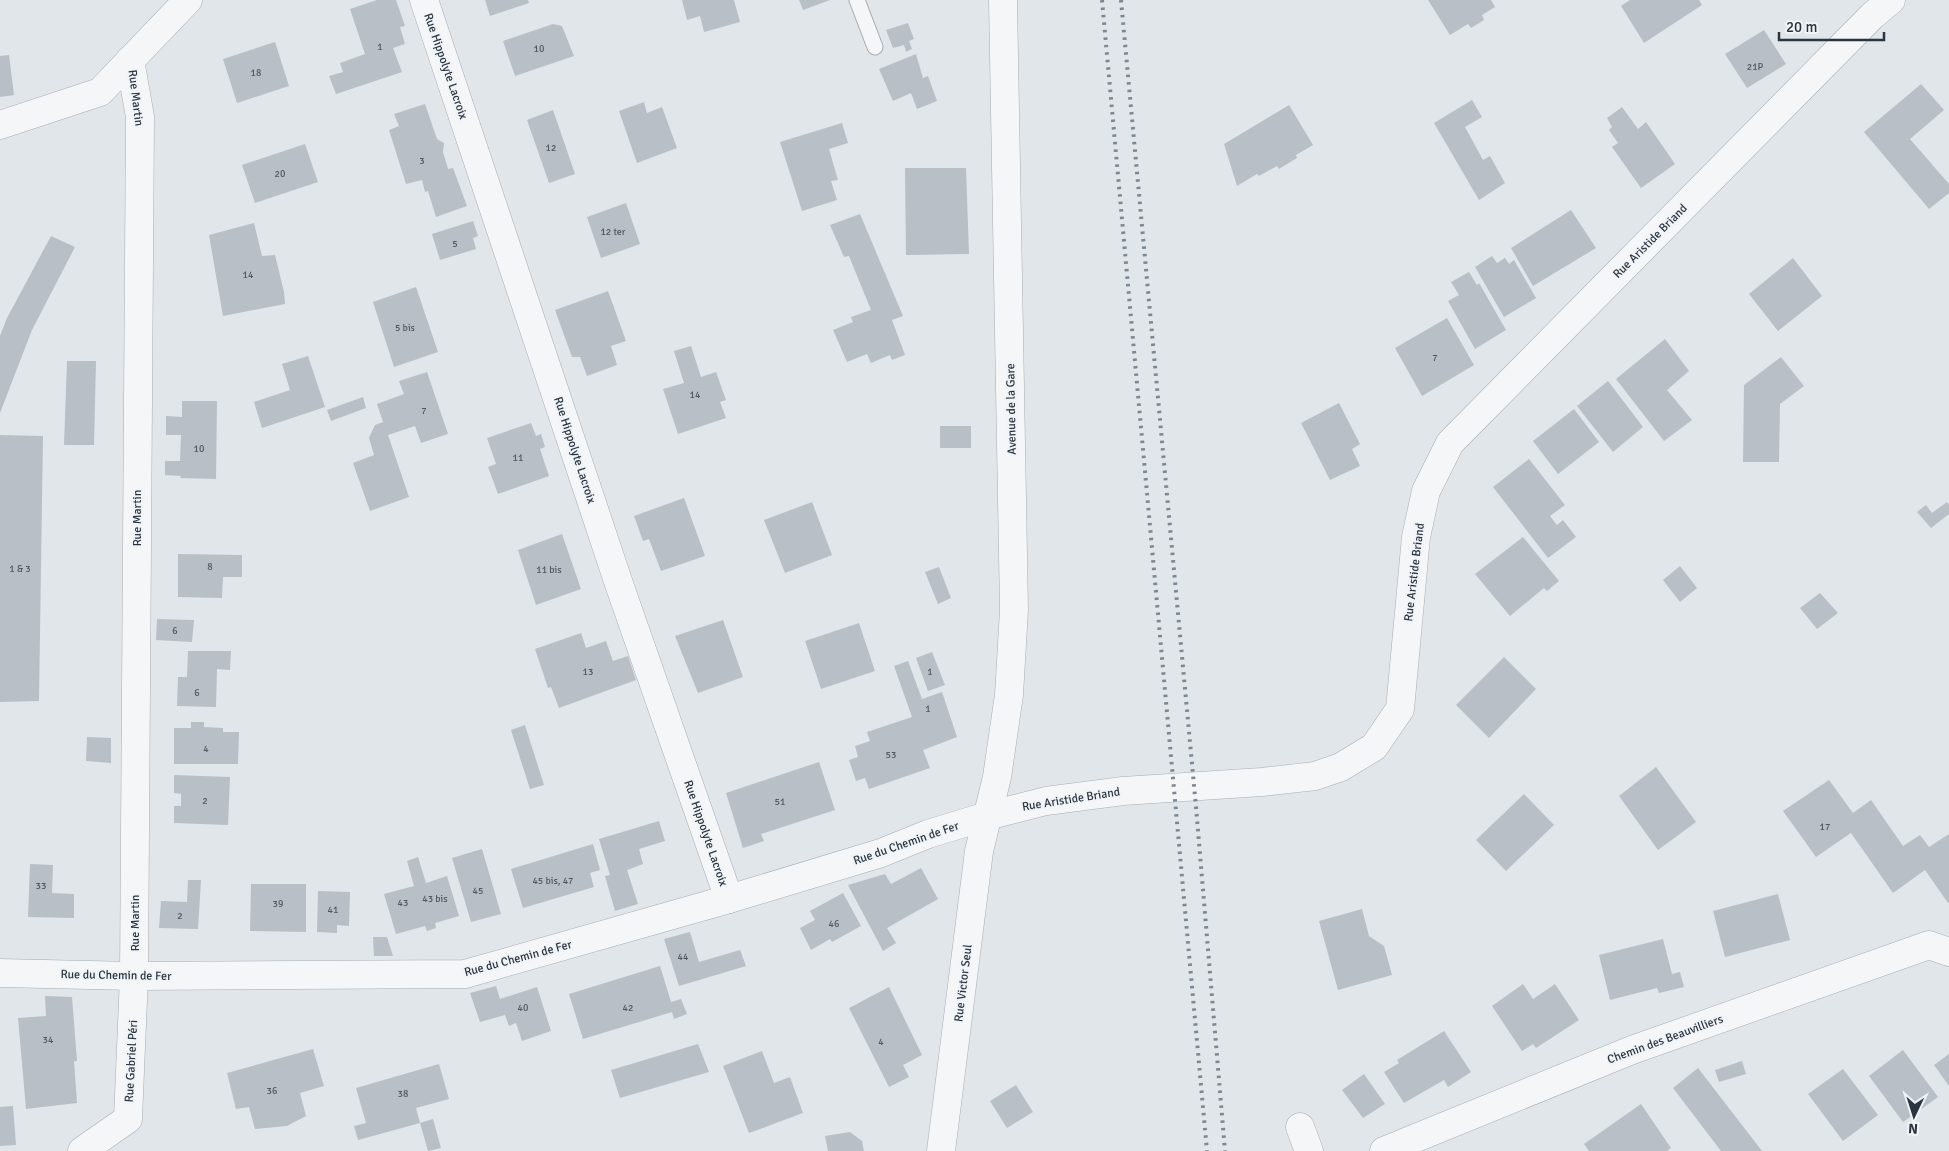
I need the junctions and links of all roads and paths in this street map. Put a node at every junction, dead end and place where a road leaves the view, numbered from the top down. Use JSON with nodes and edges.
{"nodes":[{"id":1,"x":188,"y":0,"type":"edge"},
{"id":2,"x":424,"y":0,"type":"edge"},
{"id":3,"x":857,"y":0,"type":"edge"},
{"id":4,"x":1003,"y":0,"type":"edge"},
{"id":5,"x":1891,"y":0,"type":"edge"},
{"id":6,"x":875,"y":47,"type":"dead end"},
{"id":7,"x":130,"y":60,"type":"junction"},
{"id":8,"x":0,"y":125,"type":"edge"},
{"id":9,"x":987,"y":816,"type":"junction"},
{"id":10,"x":729,"y":899,"type":"junction"},
{"id":11,"x":1949,"y":952,"type":"edge"},
{"id":12,"x":0,"y":973,"type":"edge"},
{"id":13,"x":134,"y":976,"type":"junction"},
{"id":14,"x":82,"y":1151,"type":"edge"},
{"id":15,"x":941,"y":1151,"type":"edge"},
{"id":16,"x":1384,"y":1151,"type":"edge"}],
"edges":[{"from":1,"to":7,"type":"street"},
{"from":2,"to":10,"type":"street","name":"Rue Hippolyte Lacroix"},
{"from":3,"to":6,"type":"lane"},
{"from":4,"to":9,"type":"street","name":"Avenue de la Gare"},
{"from":5,"to":9,"type":"street","name":"Rue Aristide Briand"},
{"from":7,"to":8,"type":"street"},
{"from":7,"to":13,"type":"street","name":"Rue Martin"},
{"from":9,"to":10,"type":"street","name":"Rue du Chemin de Fer"},
{"from":9,"to":15,"type":"street","name":"Rue Victor Seul"},
{"from":10,"to":13,"type":"street","name":"Rue du Chemin de Fer"},
{"from":11,"to":16,"type":"street","name":"Chemin des Beauvilliers"},
{"from":12,"to":13,"type":"street","name":"Rue du Chemin de Fer"},
{"from":13,"to":14,"type":"street","name":"Rue Gabriel Péri"}]}
